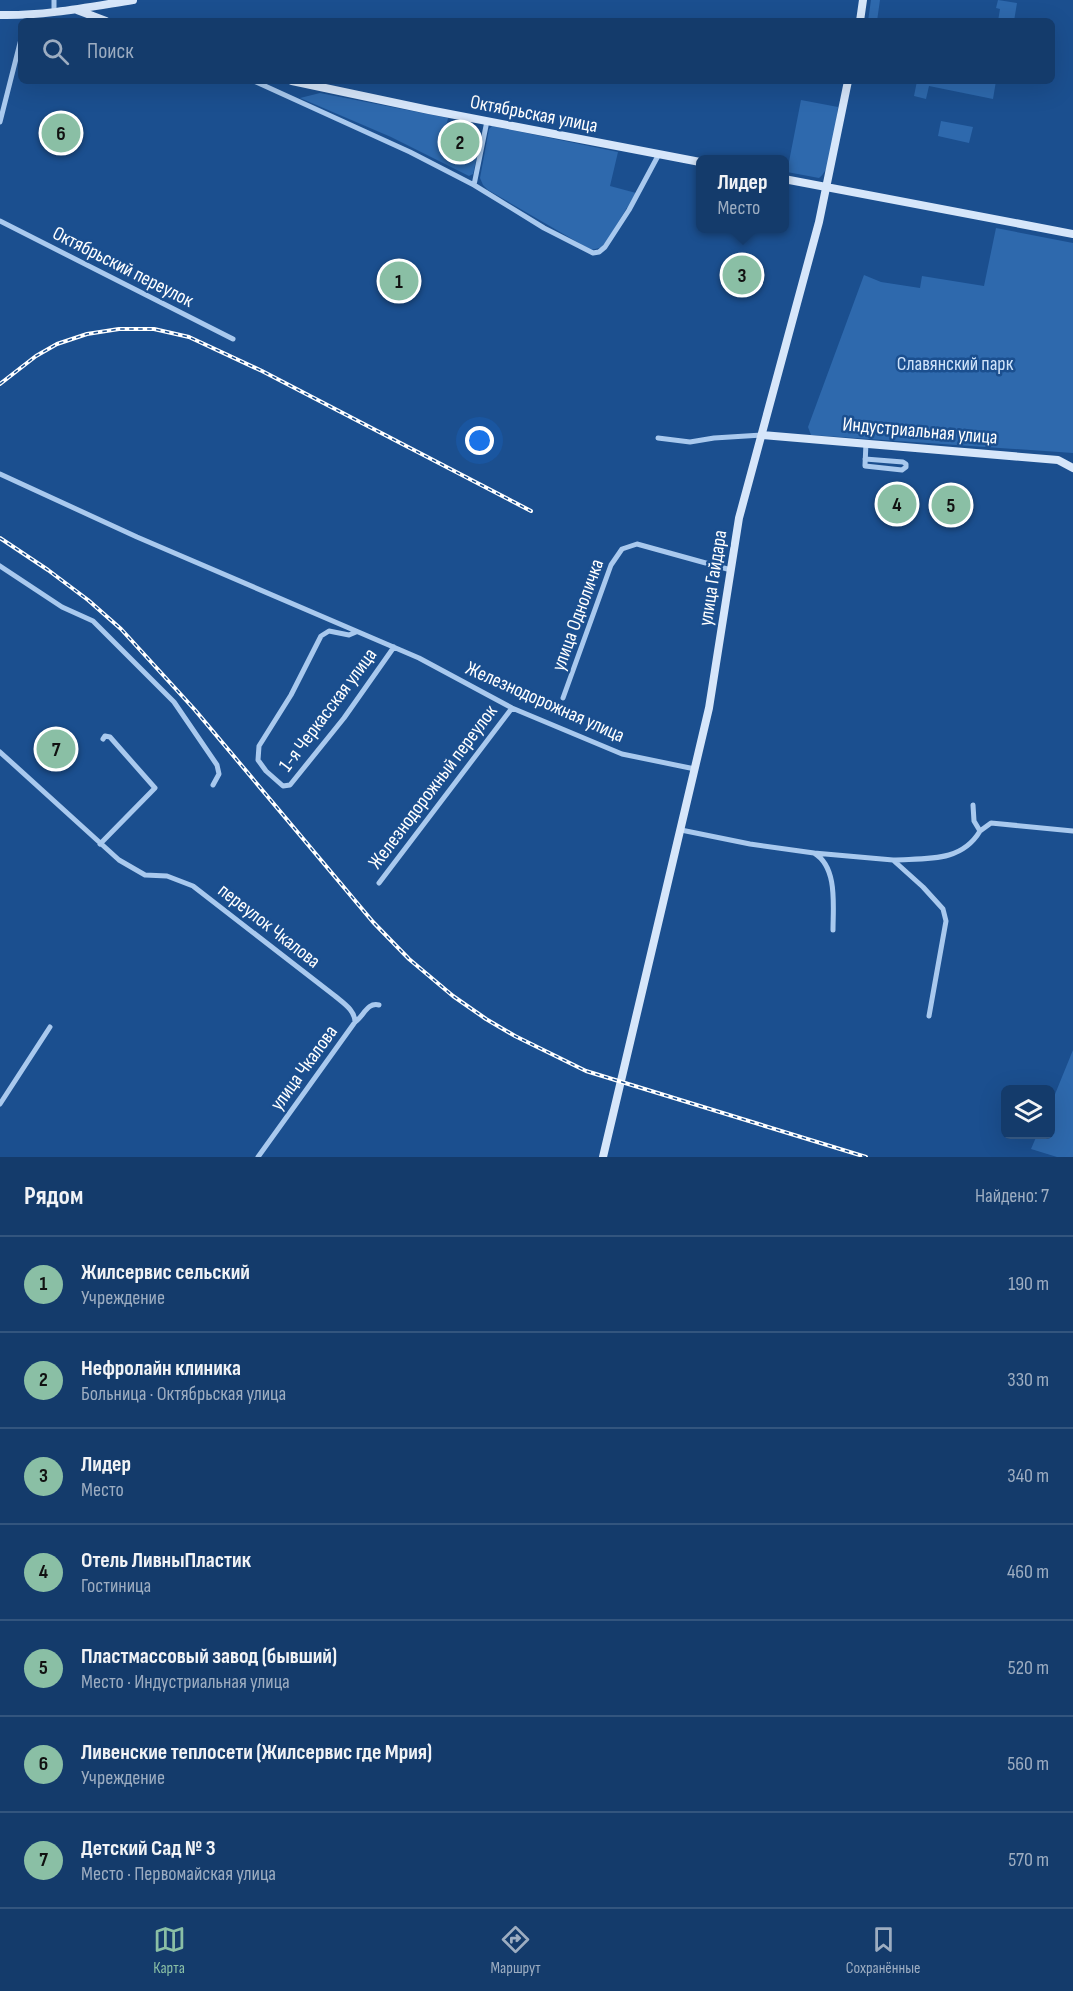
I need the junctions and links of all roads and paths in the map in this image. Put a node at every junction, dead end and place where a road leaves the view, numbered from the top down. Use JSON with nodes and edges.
{"nodes":[{"id":1,"x":54,"y":0,"type":"edge"},
{"id":2,"x":133,"y":0,"type":"edge"},
{"id":3,"x":864,"y":0,"type":"edge"},
{"id":4,"x":108,"y":4,"type":"junction"},
{"id":5,"x":75,"y":9,"type":"junction"},
{"id":6,"x":54,"y":13,"type":"junction"},
{"id":7,"x":0,"y":15,"type":"edge"},
{"id":8,"x":26,"y":18,"type":"edge"},
{"id":9,"x":100,"y":18,"type":"edge"},
{"id":10,"x":107,"y":18,"type":"edge"},
{"id":11,"x":861,"y":18,"type":"edge"},
{"id":12,"x":18,"y":51,"type":"edge"},
{"id":13,"x":261,"y":84,"type":"edge"},
{"id":14,"x":307,"y":84,"type":"edge"},
{"id":15,"x":848,"y":84,"type":"edge"},
{"id":16,"x":487,"y":121,"type":"junction"},
{"id":17,"x":0,"y":122,"type":"edge"},
{"id":18,"x":659,"y":154,"type":"junction"},
{"id":19,"x":696,"y":161,"type":"edge"},
{"id":20,"x":789,"y":180,"type":"edge"},
{"id":21,"x":474,"y":185,"type":"junction"},
{"id":22,"x":828,"y":187,"type":"junction"},
{"id":23,"x":0,"y":221,"type":"edge"},
{"id":24,"x":1073,"y":234,"type":"edge"},
{"id":25,"x":233,"y":339,"type":"dead end"},
{"id":26,"x":762,"y":435,"type":"junction"},
{"id":27,"x":658,"y":438,"type":"dead end"},
{"id":28,"x":866,"y":443,"type":"junction"},
{"id":29,"x":865,"y":459,"type":"junction"},
{"id":30,"x":1073,"y":468,"type":"edge"},
{"id":31,"x":0,"y":474,"type":"edge"},
{"id":32,"x":0,"y":566,"type":"edge"},
{"id":33,"x":731,"y":570,"type":"junction"},
{"id":34,"x":356,"y":632,"type":"junction"},
{"id":35,"x":393,"y":647,"type":"junction"},
{"id":36,"x":563,"y":698,"type":"dead end"},
{"id":37,"x":512,"y":708,"type":"junction"},
{"id":38,"x":103,"y":739,"type":"dead end"},
{"id":39,"x":0,"y":752,"type":"edge"},
{"id":40,"x":695,"y":770,"type":"junction"},
{"id":41,"x":213,"y":785,"type":"dead end"},
{"id":42,"x":973,"y":805,"type":"dead end"},
{"id":43,"x":681,"y":830,"type":"junction"},
{"id":44,"x":980,"y":831,"type":"junction"},
{"id":45,"x":1073,"y":831,"type":"edge"},
{"id":46,"x":100,"y":844,"type":"junction"},
{"id":47,"x":814,"y":853,"type":"junction"},
{"id":48,"x":893,"y":860,"type":"junction"},
{"id":49,"x":379,"y":883,"type":"dead end"},
{"id":50,"x":833,"y":930,"type":"dead end"},
{"id":51,"x":379,"y":1005,"type":"dead end"},
{"id":52,"x":929,"y":1016,"type":"dead end"},
{"id":53,"x":355,"y":1022,"type":"junction"},
{"id":54,"x":50,"y":1027,"type":"dead end"},
{"id":55,"x":0,"y":1104,"type":"edge"},
{"id":56,"x":258,"y":1157,"type":"edge"},
{"id":57,"x":603,"y":1157,"type":"edge"}],
"edges":[{"from":1,"to":6,"type":"street"},
{"from":2,"to":4,"type":"street"},
{"from":3,"to":11,"type":"street"},
{"from":4,"to":5,"type":"street"},
{"from":4,"to":10,"type":"street"},
{"from":5,"to":6,"type":"street"},
{"from":5,"to":9,"type":"street"},
{"from":6,"to":8,"type":"street"},
{"from":7,"to":8,"type":"street"},
{"from":12,"to":17,"type":"street"},
{"from":13,"to":21,"type":"street"},
{"from":14,"to":16,"type":"street","name":"Октябрьская улица"},
{"from":15,"to":22,"type":"street","name":"улица Гайдара"},
{"from":16,"to":18,"type":"street","name":"Октябрьская улица"},
{"from":16,"to":21,"type":"street"},
{"from":18,"to":19,"type":"street","name":"Октябрьская улица"},
{"from":18,"to":21,"type":"street"},
{"from":20,"to":22,"type":"street"},
{"from":22,"to":24,"type":"street"},
{"from":22,"to":26,"type":"street","name":"улица Гайдара"},
{"from":23,"to":25,"type":"street","name":"Октябрьский переулок"},
{"from":26,"to":27,"type":"street"},
{"from":26,"to":28,"type":"street","name":"Индустриальная улица"},
{"from":26,"to":33,"type":"street","name":"улица Гайдара"},
{"from":28,"to":29,"type":"street"},
{"from":28,"to":30,"type":"street","name":"Индустриальная улица"},
{"from":29,"to":29,"type":"street"},
{"from":31,"to":34,"type":"street","name":"Железнодорожная улица"},
{"from":32,"to":41,"type":"street"},
{"from":33,"to":36,"type":"street","name":"улица Одноличка"},
{"from":33,"to":40,"type":"street","name":"улица Гайдара"},
{"from":34,"to":35,"type":"street","name":"Железнодорожная улица"},
{"from":34,"to":35,"type":"street","name":"1-я Черкасская улица"},
{"from":35,"to":37,"type":"street","name":"Железнодорожная улица"},
{"from":37,"to":40,"type":"street","name":"Железнодорожная улица"},
{"from":37,"to":49,"type":"street","name":"Железнодорожный переулок"},
{"from":38,"to":46,"type":"street"},
{"from":39,"to":46,"type":"street","name":"переулок Чкалова"},
{"from":40,"to":43,"type":"street","name":"улица Гайдара"},
{"from":42,"to":44,"type":"street"},
{"from":43,"to":47,"type":"street"},
{"from":43,"to":57,"type":"street","name":"улица Гайдара"},
{"from":44,"to":45,"type":"street"},
{"from":44,"to":48,"type":"street"},
{"from":46,"to":53,"type":"street","name":"переулок Чкалова"},
{"from":47,"to":48,"type":"street"},
{"from":47,"to":50,"type":"street"},
{"from":48,"to":52,"type":"street"},
{"from":51,"to":53,"type":"street","name":"улица Чкалова"},
{"from":53,"to":56,"type":"street","name":"улица Чкалова"},
{"from":54,"to":55,"type":"street"}]}
